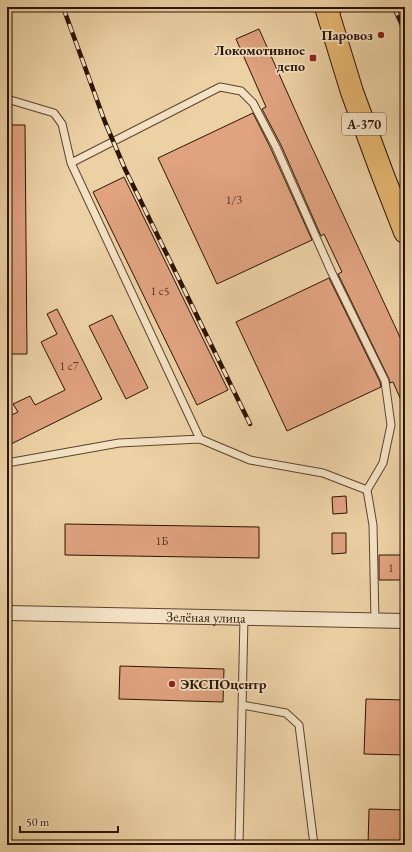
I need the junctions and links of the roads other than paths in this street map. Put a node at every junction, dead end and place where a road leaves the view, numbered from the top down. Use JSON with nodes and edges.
{"nodes":[{"id":1,"x":333,"y":9,"type":"edge"},
{"id":2,"x":7,"y":100,"type":"edge"},
{"id":3,"x":71,"y":163,"type":"junction"},
{"id":4,"x":405,"y":232,"type":"edge"},
{"id":5,"x":200,"y":439,"type":"junction"},
{"id":6,"x":7,"y":463,"type":"edge"},
{"id":7,"x":367,"y":490,"type":"junction"},
{"id":8,"x":7,"y":613,"type":"edge"},
{"id":9,"x":244,"y":618,"type":"junction"},
{"id":10,"x":375,"y":621,"type":"junction"},
{"id":11,"x":405,"y":621,"type":"edge"},
{"id":12,"x":242,"y":705,"type":"junction"},
{"id":13,"x":239,"y":845,"type":"edge"},
{"id":14,"x":314,"y":845,"type":"edge"}],
"edges":[{"from":1,"to":4,"type":"highway","number":"А-370"},
{"from":2,"to":3,"type":"lane"},
{"from":3,"to":5,"type":"lane"},
{"from":3,"to":7,"type":"lane"},
{"from":5,"to":6,"type":"lane"},
{"from":5,"to":7,"type":"lane"},
{"from":7,"to":10,"type":"lane"},
{"from":8,"to":9,"type":"street","name":"Зелёная улица"},
{"from":9,"to":10,"type":"street","name":"Зелёная улица"},
{"from":9,"to":12,"type":"lane"},
{"from":10,"to":11,"type":"street","name":"Зелёная улица"},
{"from":12,"to":13,"type":"lane"},
{"from":12,"to":14,"type":"lane"}]}
